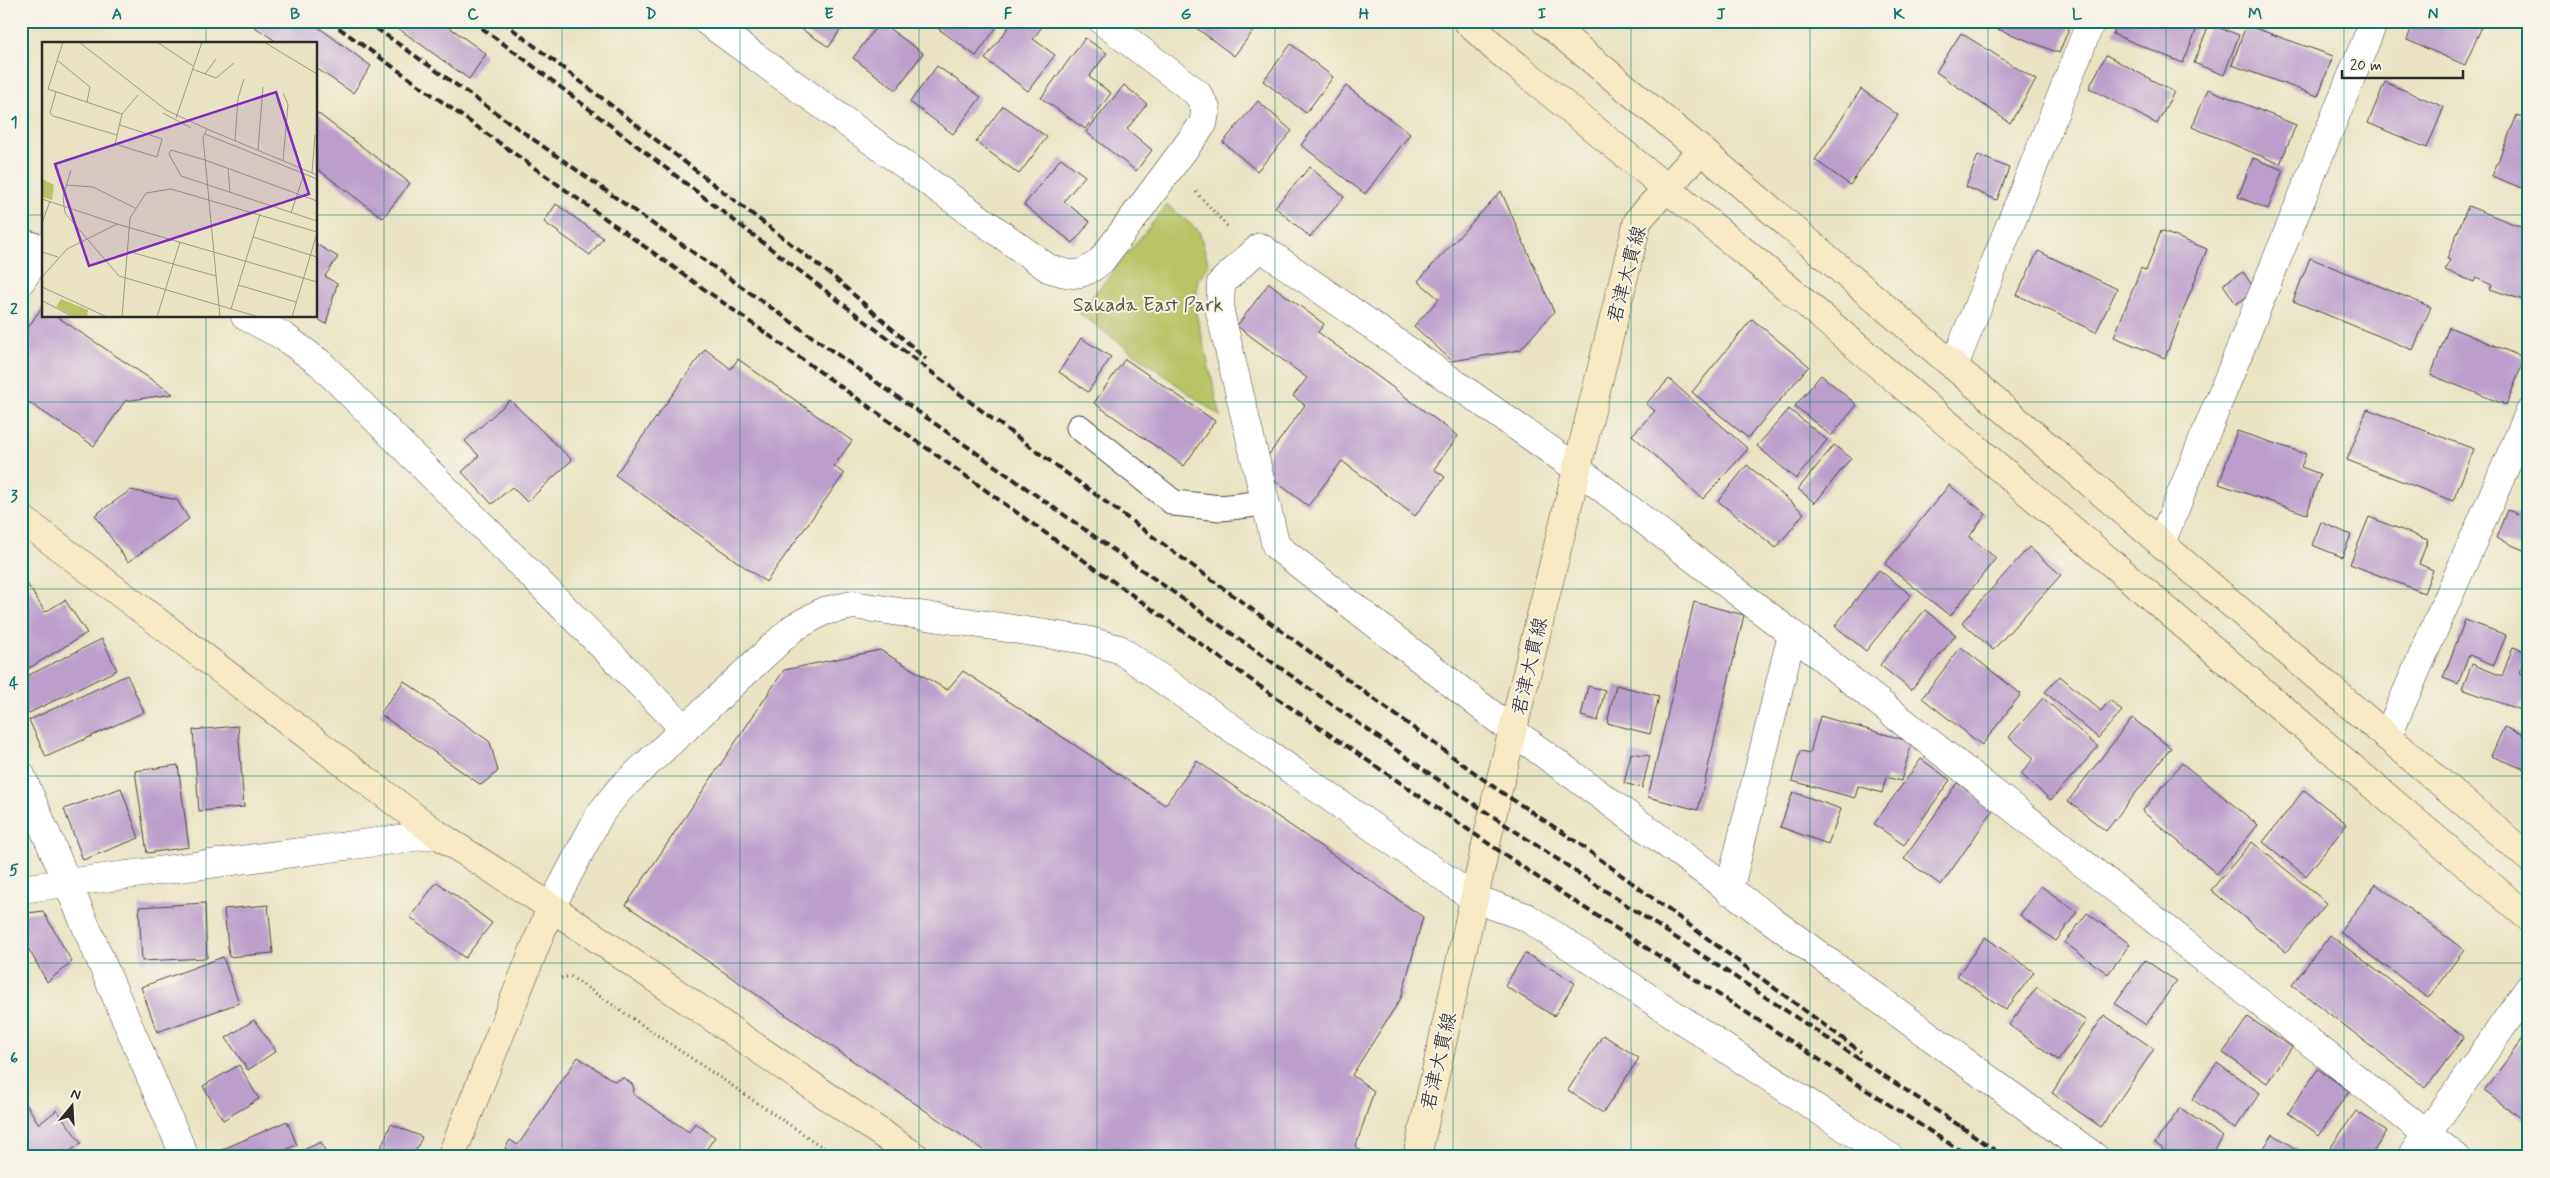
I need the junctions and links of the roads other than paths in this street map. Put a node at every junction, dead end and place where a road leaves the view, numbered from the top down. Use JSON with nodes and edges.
{"nodes":[{"id":1,"x":706,"y":21,"type":"edge"},
{"id":2,"x":1102,"y":21,"type":"edge"},
{"id":3,"x":1467,"y":21,"type":"edge"},
{"id":4,"x":1545,"y":21,"type":"edge"},
{"id":5,"x":2091,"y":21,"type":"edge"},
{"id":6,"x":2374,"y":21,"type":"edge"},
{"id":7,"x":1701,"y":150,"type":"junction"},
{"id":8,"x":1668,"y":188,"type":"junction"},
{"id":9,"x":38,"y":246,"type":"edge"},
{"id":10,"x":21,"y":281,"type":"edge"},
{"id":11,"x":249,"y":318,"type":"edge"},
{"id":12,"x":1954,"y":366,"type":"junction"},
{"id":13,"x":2529,"y":413,"type":"edge"},
{"id":14,"x":1078,"y":426,"type":"dead end"},
{"id":15,"x":1576,"y":468,"type":"junction"},
{"id":16,"x":1265,"y":503,"type":"junction"},
{"id":17,"x":21,"y":518,"type":"edge"},
{"id":18,"x":2161,"y":543,"type":"junction"},
{"id":19,"x":1792,"y":634,"type":"junction"},
{"id":20,"x":685,"y":729,"type":"junction"},
{"id":21,"x":1514,"y":732,"type":"junction"},
{"id":22,"x":2387,"y":737,"type":"junction"},
{"id":23,"x":21,"y":775,"type":"edge"},
{"id":24,"x":437,"y":834,"type":"junction"},
{"id":25,"x":2529,"y":858,"type":"edge"},
{"id":26,"x":68,"y":884,"type":"junction"},
{"id":27,"x":21,"y":889,"type":"edge"},
{"id":28,"x":1729,"y":891,"type":"junction"},
{"id":29,"x":1475,"y":899,"type":"junction"},
{"id":30,"x":551,"y":907,"type":"junction"},
{"id":31,"x":2529,"y":918,"type":"edge"},
{"id":32,"x":2529,"y":988,"type":"edge"},
{"id":33,"x":2419,"y":1146,"type":"edge"},
{"id":34,"x":455,"y":1156,"type":"edge"},
{"id":35,"x":185,"y":1157,"type":"edge"},
{"id":36,"x":916,"y":1157,"type":"edge"},
{"id":37,"x":1417,"y":1157,"type":"edge"},
{"id":38,"x":1890,"y":1157,"type":"edge"},
{"id":39,"x":2095,"y":1157,"type":"edge"},
{"id":40,"x":2456,"y":1157,"type":"edge"}],
"edges":[{"from":1,"to":2,"type":"street"},
{"from":3,"to":8,"type":"street"},
{"from":4,"to":7,"type":"street"},
{"from":5,"to":12,"type":"street"},
{"from":6,"to":18,"type":"street"},
{"from":7,"to":8,"type":"street","name":"君津大貫線"},
{"from":7,"to":12,"type":"street"},
{"from":8,"to":15,"type":"street","name":"君津大貫線"},
{"from":8,"to":31,"type":"street"},
{"from":9,"to":10,"type":"street"},
{"from":11,"to":20,"type":"street"},
{"from":12,"to":18,"type":"street"},
{"from":13,"to":22,"type":"street"},
{"from":14,"to":16,"type":"lane"},
{"from":15,"to":16,"type":"street"},
{"from":15,"to":19,"type":"street"},
{"from":15,"to":21,"type":"street","name":"君津大貫線"},
{"from":16,"to":21,"type":"street"},
{"from":17,"to":24,"type":"street"},
{"from":18,"to":22,"type":"street"},
{"from":19,"to":28,"type":"street"},
{"from":19,"to":33,"type":"street"},
{"from":20,"to":29,"type":"street"},
{"from":20,"to":30,"type":"street"},
{"from":21,"to":28,"type":"street"},
{"from":21,"to":29,"type":"street","name":"君津大貫線"},
{"from":22,"to":25,"type":"street"},
{"from":23,"to":26,"type":"street"},
{"from":24,"to":26,"type":"street"},
{"from":24,"to":30,"type":"street"},
{"from":26,"to":27,"type":"street"},
{"from":26,"to":35,"type":"street"},
{"from":28,"to":39,"type":"street"},
{"from":29,"to":37,"type":"street","name":"君津大貫線"},
{"from":29,"to":38,"type":"street"},
{"from":30,"to":34,"type":"street"},
{"from":30,"to":36,"type":"street"},
{"from":32,"to":33,"type":"street"},
{"from":33,"to":40,"type":"street"}]}
